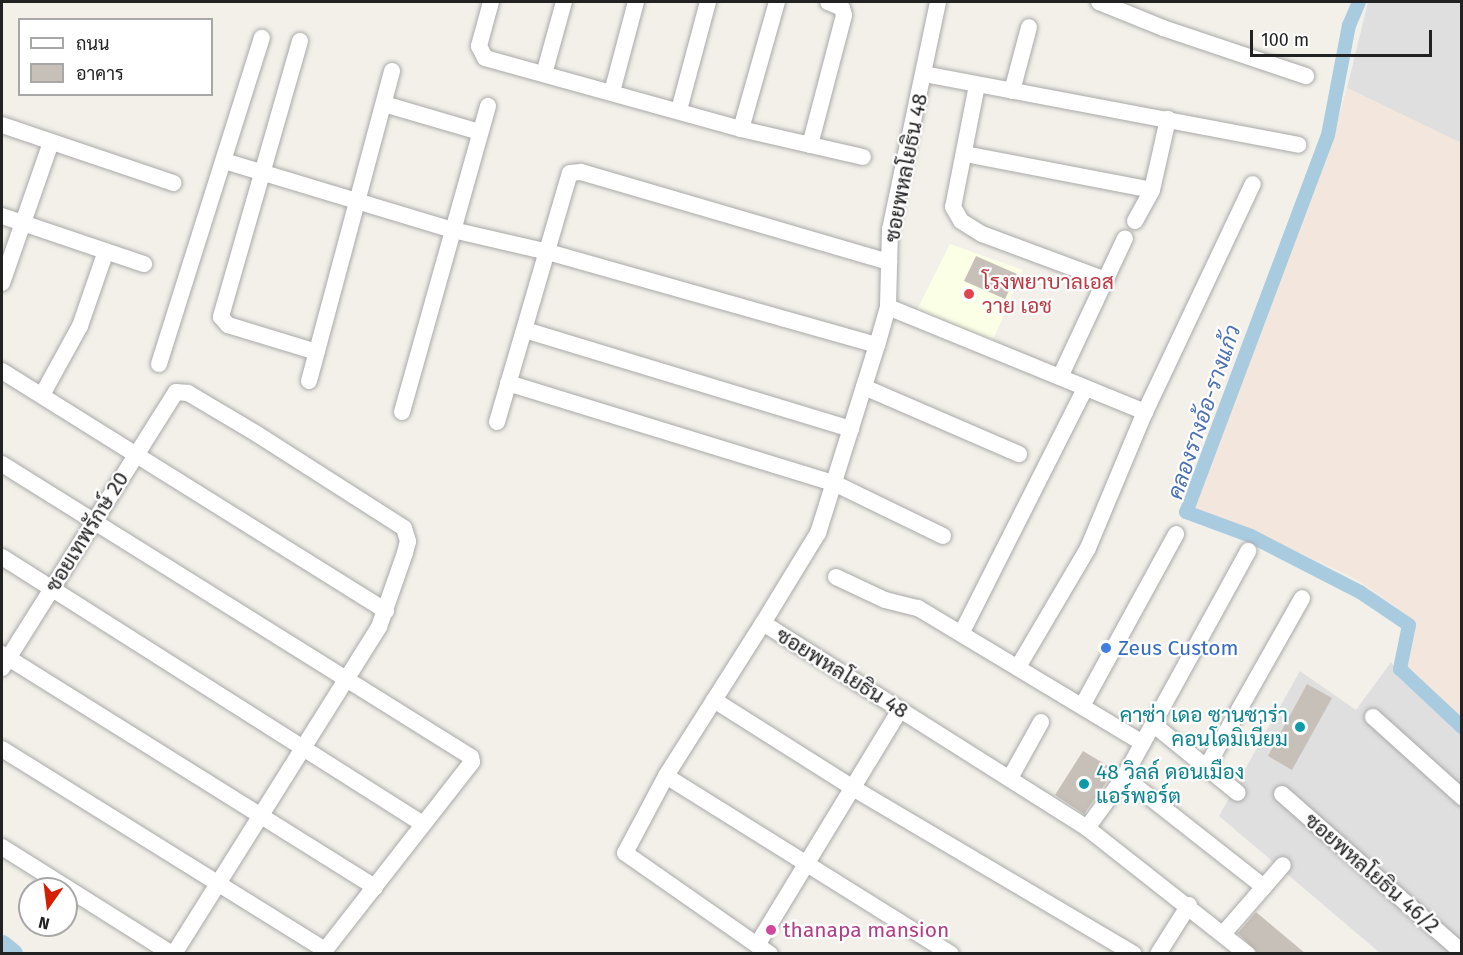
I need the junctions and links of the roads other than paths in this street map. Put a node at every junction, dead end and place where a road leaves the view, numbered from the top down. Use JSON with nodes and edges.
{"nodes":[{"id":1,"x":491,"y":2,"type":"edge"},
{"id":2,"x":564,"y":2,"type":"edge"},
{"id":3,"x":636,"y":2,"type":"edge"},
{"id":4,"x":708,"y":2,"type":"edge"},
{"id":5,"x":777,"y":2,"type":"edge"},
{"id":6,"x":828,"y":2,"type":"edge"},
{"id":7,"x":938,"y":2,"type":"edge"},
{"id":8,"x":1099,"y":2,"type":"edge"},
{"id":9,"x":1029,"y":27,"type":"dead end"},
{"id":10,"x":262,"y":38,"type":"dead end"},
{"id":11,"x":300,"y":41,"type":"dead end"},
{"id":12,"x":392,"y":71,"type":"dead end"},
{"id":13,"x":544,"y":74,"type":"junction"},
{"id":14,"x":924,"y":74,"type":"junction"},
{"id":15,"x":1306,"y":76,"type":"dead end"},
{"id":16,"x":977,"y":85,"type":"junction"},
{"id":17,"x":1011,"y":91,"type":"junction"},
{"id":18,"x":612,"y":92,"type":"junction"},
{"id":19,"x":384,"y":104,"type":"junction"},
{"id":20,"x":488,"y":106,"type":"dead end"},
{"id":21,"x":679,"y":110,"type":"junction"},
{"id":22,"x":1168,"y":119,"type":"junction"},
{"id":23,"x":2,"y":125,"type":"edge"},
{"id":24,"x":741,"y":129,"type":"junction"},
{"id":25,"x":480,"y":132,"type":"junction"},
{"id":26,"x":51,"y":142,"type":"junction"},
{"id":27,"x":810,"y":145,"type":"junction"},
{"id":28,"x":1298,"y":145,"type":"dead end"},
{"id":29,"x":965,"y":154,"type":"junction"},
{"id":30,"x":863,"y":157,"type":"dead end"},
{"id":31,"x":224,"y":161,"type":"junction"},
{"id":32,"x":263,"y":172,"type":"junction"},
{"id":33,"x":173,"y":183,"type":"dead end"},
{"id":34,"x":1253,"y":184,"type":"dead end"},
{"id":35,"x":1152,"y":190,"type":"junction"},
{"id":36,"x":359,"y":202,"type":"junction"},
{"id":37,"x":2,"y":216,"type":"edge"},
{"id":38,"x":1135,"y":221,"type":"dead end"},
{"id":39,"x":22,"y":223,"type":"junction"},
{"id":40,"x":453,"y":230,"type":"junction"},
{"id":41,"x":1125,"y":238,"type":"dead end"},
{"id":42,"x":106,"y":251,"type":"junction"},
{"id":43,"x":549,"y":252,"type":"junction"},
{"id":44,"x":889,"y":262,"type":"junction"},
{"id":45,"x":144,"y":264,"type":"dead end"},
{"id":46,"x":2,"y":280,"type":"edge"},
{"id":47,"x":1106,"y":280,"type":"junction"},
{"id":48,"x":888,"y":307,"type":"junction"},
{"id":49,"x":525,"y":330,"type":"junction"},
{"id":50,"x":877,"y":345,"type":"junction"},
{"id":51,"x":317,"y":352,"type":"junction"},
{"id":52,"x":159,"y":364,"type":"dead end"},
{"id":53,"x":2,"y":371,"type":"edge"},
{"id":54,"x":1060,"y":377,"type":"junction"},
{"id":55,"x":309,"y":381,"type":"dead end"},
{"id":56,"x":508,"y":383,"type":"junction"},
{"id":57,"x":864,"y":387,"type":"junction"},
{"id":58,"x":1085,"y":387,"type":"junction"},
{"id":59,"x":42,"y":395,"type":"junction"},
{"id":60,"x":402,"y":412,"type":"dead end"},
{"id":61,"x":1144,"y":412,"type":"junction"},
{"id":62,"x":496,"y":422,"type":"dead end"},
{"id":63,"x":851,"y":429,"type":"junction"},
{"id":64,"x":136,"y":453,"type":"junction"},
{"id":65,"x":1019,"y":454,"type":"dead end"},
{"id":66,"x":2,"y":464,"type":"edge"},
{"id":67,"x":836,"y":484,"type":"junction"},
{"id":68,"x":93,"y":521,"type":"junction"},
{"id":69,"x":1176,"y":534,"type":"dead end"},
{"id":70,"x":943,"y":536,"type":"dead end"},
{"id":71,"x":1248,"y":551,"type":"dead end"},
{"id":72,"x":2,"y":557,"type":"edge"},
{"id":73,"x":836,"y":577,"type":"dead end"},
{"id":74,"x":51,"y":588,"type":"junction"},
{"id":75,"x":1302,"y":598,"type":"dead end"},
{"id":76,"x":386,"y":611,"type":"junction"},
{"id":77,"x":763,"y":623,"type":"junction"},
{"id":78,"x":962,"y":632,"type":"junction"},
{"id":79,"x":4,"y":660,"type":"edge"},
{"id":80,"x":1018,"y":667,"type":"junction"},
{"id":81,"x":346,"y":680,"type":"junction"},
{"id":82,"x":714,"y":700,"type":"junction"},
{"id":83,"x":1082,"y":706,"type":"junction"},
{"id":84,"x":900,"y":710,"type":"junction"},
{"id":85,"x":1372,"y":717,"type":"dead end"},
{"id":86,"x":1041,"y":722,"type":"dead end"},
{"id":87,"x":1153,"y":724,"type":"junction"},
{"id":88,"x":1143,"y":743,"type":"junction"},
{"id":89,"x":304,"y":747,"type":"junction"},
{"id":90,"x":2,"y":749,"type":"edge"},
{"id":91,"x":1206,"y":768,"type":"junction"},
{"id":92,"x":666,"y":776,"type":"junction"},
{"id":93,"x":1124,"y":777,"type":"junction"},
{"id":94,"x":1010,"y":778,"type":"junction"},
{"id":95,"x":853,"y":788,"type":"junction"},
{"id":96,"x":1238,"y":793,"type":"dead end"},
{"id":97,"x":1282,"y":794,"type":"dead end"},
{"id":98,"x":1461,"y":797,"type":"edge"},
{"id":99,"x":261,"y":818,"type":"junction"},
{"id":100,"x":422,"y":824,"type":"junction"},
{"id":101,"x":1087,"y":828,"type":"junction"},
{"id":102,"x":2,"y":847,"type":"edge"},
{"id":103,"x":806,"y":864,"type":"junction"},
{"id":104,"x":1283,"y":865,"type":"dead end"},
{"id":105,"x":219,"y":884,"type":"junction"},
{"id":106,"x":375,"y":886,"type":"junction"},
{"id":107,"x":1264,"y":887,"type":"junction"},
{"id":108,"x":1189,"y":905,"type":"junction"},
{"id":109,"x":1223,"y":934,"type":"junction"},
{"id":110,"x":759,"y":949,"type":"edge"},
{"id":111,"x":1461,"y":952,"type":"edge"},
{"id":112,"x":173,"y":954,"type":"edge"},
{"id":113,"x":951,"y":954,"type":"edge"},
{"id":114,"x":1134,"y":954,"type":"edge"},
{"id":115,"x":1158,"y":954,"type":"edge"},
{"id":116,"x":1247,"y":954,"type":"edge"}],
"edges":[{"from":1,"to":13,"type":"street"},
{"from":2,"to":13,"type":"street"},
{"from":3,"to":18,"type":"street"},
{"from":4,"to":21,"type":"street"},
{"from":5,"to":24,"type":"street"},
{"from":6,"to":27,"type":"street"},
{"from":7,"to":14,"type":"street","name":"ซอยพหลโยธิน 48"},
{"from":8,"to":15,"type":"street"},
{"from":9,"to":17,"type":"street"},
{"from":10,"to":31,"type":"street"},
{"from":11,"to":32,"type":"street"},
{"from":12,"to":19,"type":"street"},
{"from":13,"to":18,"type":"street"},
{"from":14,"to":16,"type":"street"},
{"from":14,"to":44,"type":"street","name":"ซอยพหลโยธิน 48"},
{"from":16,"to":17,"type":"street"},
{"from":16,"to":29,"type":"street"},
{"from":17,"to":22,"type":"street"},
{"from":18,"to":21,"type":"street"},
{"from":19,"to":25,"type":"street"},
{"from":19,"to":36,"type":"street"},
{"from":20,"to":25,"type":"street"},
{"from":21,"to":24,"type":"street"},
{"from":22,"to":28,"type":"street"},
{"from":22,"to":35,"type":"street"},
{"from":23,"to":26,"type":"street"},
{"from":24,"to":27,"type":"street"},
{"from":25,"to":40,"type":"street"},
{"from":26,"to":33,"type":"street"},
{"from":26,"to":39,"type":"street"},
{"from":27,"to":30,"type":"street"},
{"from":29,"to":35,"type":"street"},
{"from":29,"to":47,"type":"street"},
{"from":31,"to":32,"type":"street"},
{"from":31,"to":52,"type":"street"},
{"from":32,"to":36,"type":"street"},
{"from":32,"to":51,"type":"street"},
{"from":34,"to":61,"type":"street"},
{"from":35,"to":38,"type":"street"},
{"from":36,"to":40,"type":"street"},
{"from":36,"to":51,"type":"street"},
{"from":37,"to":39,"type":"street"},
{"from":39,"to":42,"type":"street"},
{"from":39,"to":46,"type":"street"},
{"from":40,"to":43,"type":"street"},
{"from":40,"to":60,"type":"street"},
{"from":41,"to":47,"type":"street"},
{"from":42,"to":45,"type":"street"},
{"from":42,"to":59,"type":"street"},
{"from":43,"to":44,"type":"street"},
{"from":43,"to":49,"type":"street"},
{"from":43,"to":50,"type":"street"},
{"from":44,"to":48,"type":"street","name":"ซอยพหลโยธิน 48"},
{"from":47,"to":54,"type":"street"},
{"from":48,"to":50,"type":"street","name":"ซอยพหลโยธิน 48"},
{"from":48,"to":54,"type":"street"},
{"from":49,"to":56,"type":"street"},
{"from":49,"to":63,"type":"street"},
{"from":50,"to":57,"type":"street","name":"ซอยพหลโยธิน 48"},
{"from":51,"to":55,"type":"street"},
{"from":53,"to":59,"type":"street"},
{"from":54,"to":58,"type":"street"},
{"from":56,"to":62,"type":"street"},
{"from":56,"to":67,"type":"street"},
{"from":57,"to":63,"type":"street","name":"ซอยพหลโยธิน 48"},
{"from":57,"to":65,"type":"street"},
{"from":58,"to":61,"type":"street"},
{"from":58,"to":78,"type":"street"},
{"from":59,"to":64,"type":"street"},
{"from":61,"to":80,"type":"street"},
{"from":63,"to":67,"type":"street","name":"ซอยพหลโยธิน 48"},
{"from":64,"to":68,"type":"street","name":"ซอยเทพรักษ์ 20"},
{"from":64,"to":76,"type":"street"},
{"from":64,"to":76,"type":"street","name":"ซอยเทพรักษ์ 20"},
{"from":66,"to":68,"type":"street"},
{"from":67,"to":70,"type":"street"},
{"from":67,"to":77,"type":"street","name":"ซอยพหลโยธิน 48"},
{"from":68,"to":74,"type":"street","name":"ซอยเทพรักษ์ 20"},
{"from":68,"to":81,"type":"street"},
{"from":69,"to":83,"type":"street"},
{"from":71,"to":87,"type":"street"},
{"from":72,"to":74,"type":"street"},
{"from":73,"to":78,"type":"street"},
{"from":74,"to":79,"type":"street","name":"ซอยเทพรักษ์ 20"},
{"from":74,"to":89,"type":"street"},
{"from":75,"to":91,"type":"street"},
{"from":76,"to":81,"type":"street"},
{"from":77,"to":82,"type":"street"},
{"from":77,"to":84,"type":"street","name":"ซอยพหลโยธิน 48"},
{"from":78,"to":80,"type":"street"},
{"from":79,"to":99,"type":"street"},
{"from":80,"to":83,"type":"street"},
{"from":81,"to":89,"type":"street"},
{"from":81,"to":100,"type":"street"},
{"from":82,"to":92,"type":"street"},
{"from":82,"to":95,"type":"street"},
{"from":83,"to":88,"type":"street"},
{"from":84,"to":94,"type":"street","name":"ซอยพหลโยธิน 48"},
{"from":84,"to":95,"type":"street"},
{"from":85,"to":98,"type":"street"},
{"from":86,"to":94,"type":"street"},
{"from":87,"to":88,"type":"street"},
{"from":87,"to":91,"type":"street"},
{"from":88,"to":93,"type":"street"},
{"from":89,"to":99,"type":"street"},
{"from":89,"to":100,"type":"street"},
{"from":90,"to":105,"type":"street"},
{"from":91,"to":96,"type":"street"},
{"from":92,"to":103,"type":"street"},
{"from":92,"to":110,"type":"street"},
{"from":93,"to":101,"type":"street"},
{"from":93,"to":107,"type":"street"},
{"from":94,"to":101,"type":"street","name":"ซอยพหลโยธิน 48"},
{"from":95,"to":103,"type":"street"},
{"from":95,"to":114,"type":"street"},
{"from":97,"to":111,"type":"street","name":"ซอยพหลโยธิน 46/2"},
{"from":99,"to":105,"type":"street"},
{"from":99,"to":106,"type":"street"},
{"from":100,"to":106,"type":"street"},
{"from":101,"to":108,"type":"street","name":"ซอยพหลโยธิน 48"},
{"from":102,"to":112,"type":"street"},
{"from":103,"to":110,"type":"street"},
{"from":103,"to":113,"type":"street"},
{"from":104,"to":107,"type":"street"},
{"from":105,"to":106,"type":"street"},
{"from":105,"to":112,"type":"street"},
{"from":107,"to":109,"type":"street"},
{"from":108,"to":109,"type":"street","name":"ซอยพหลโยธิน 48"},
{"from":108,"to":115,"type":"street"},
{"from":109,"to":116,"type":"street","name":"ซอยพหลโยธิน 48"}]}
